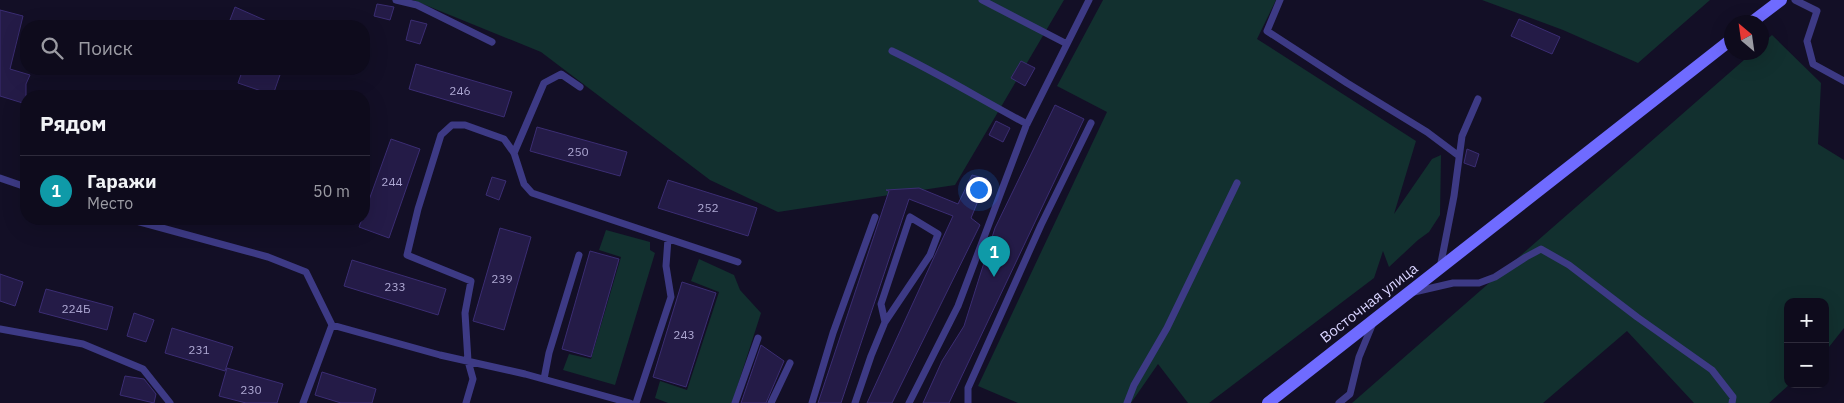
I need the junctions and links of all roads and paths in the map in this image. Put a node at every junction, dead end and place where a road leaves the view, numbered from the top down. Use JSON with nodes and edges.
{"nodes":[{"id":1,"x":396,"y":0,"type":"edge"},
{"id":2,"x":982,"y":0,"type":"edge"},
{"id":3,"x":1089,"y":0,"type":"edge"},
{"id":4,"x":1280,"y":0,"type":"edge"},
{"id":5,"x":1781,"y":0,"type":"edge"},
{"id":6,"x":1796,"y":0,"type":"edge"},
{"id":7,"x":1761,"y":15,"type":"edge"},
{"id":8,"x":492,"y":42,"type":"dead end"},
{"id":9,"x":1066,"y":44,"type":"junction"},
{"id":10,"x":1724,"y":45,"type":"edge"},
{"id":11,"x":892,"y":51,"type":"dead end"},
{"id":12,"x":1844,"y":81,"type":"edge"},
{"id":13,"x":580,"y":87,"type":"dead end"},
{"id":14,"x":1478,"y":99,"type":"dead end"},
{"id":15,"x":1090,"y":123,"type":"dead end"},
{"id":16,"x":1027,"y":124,"type":"junction"},
{"id":17,"x":514,"y":152,"type":"junction"},
{"id":18,"x":1460,"y":156,"type":"junction"},
{"id":19,"x":0,"y":178,"type":"edge"},
{"id":20,"x":1237,"y":183,"type":"dead end"},
{"id":21,"x":20,"y":185,"type":"edge"},
{"id":22,"x":875,"y":217,"type":"dead end"},
{"id":23,"x":151,"y":225,"type":"edge"},
{"id":24,"x":668,"y":239,"type":"junction"},
{"id":25,"x":579,"y":255,"type":"dead end"},
{"id":26,"x":738,"y":262,"type":"dead end"},
{"id":27,"x":1440,"y":268,"type":"junction"},
{"id":28,"x":1407,"y":294,"type":"junction"},
{"id":29,"x":1375,"y":319,"type":"junction"},
{"id":30,"x":885,"y":322,"type":"junction"},
{"id":31,"x":332,"y":325,"type":"junction"},
{"id":32,"x":0,"y":329,"type":"edge"},
{"id":33,"x":758,"y":338,"type":"dead end"},
{"id":34,"x":468,"y":361,"type":"junction"},
{"id":35,"x":790,"y":363,"type":"dead end"},
{"id":36,"x":544,"y":379,"type":"junction"},
{"id":37,"x":170,"y":403,"type":"edge"},
{"id":38,"x":303,"y":403,"type":"edge"},
{"id":39,"x":466,"y":403,"type":"edge"},
{"id":40,"x":630,"y":403,"type":"edge"},
{"id":41,"x":636,"y":403,"type":"edge"},
{"id":42,"x":735,"y":403,"type":"edge"},
{"id":43,"x":771,"y":403,"type":"edge"},
{"id":44,"x":812,"y":403,"type":"edge"},
{"id":45,"x":855,"y":403,"type":"edge"},
{"id":46,"x":910,"y":403,"type":"edge"},
{"id":47,"x":968,"y":403,"type":"edge"},
{"id":48,"x":1127,"y":403,"type":"edge"},
{"id":49,"x":1268,"y":403,"type":"edge"},
{"id":50,"x":1339,"y":403,"type":"edge"},
{"id":51,"x":1732,"y":403,"type":"edge"}],
"edges":[{"from":1,"to":8,"type":"lane"},
{"from":2,"to":9,"type":"lane"},
{"from":3,"to":9,"type":"lane"},
{"from":4,"to":18,"type":"lane"},
{"from":5,"to":7,"type":"main road"},
{"from":6,"to":12,"type":"lane"},
{"from":9,"to":16,"type":"lane"},
{"from":10,"to":27,"type":"main road","name":"Восточная улица"},
{"from":11,"to":16,"type":"lane"},
{"from":13,"to":17,"type":"lane"},
{"from":14,"to":18,"type":"lane"},
{"from":15,"to":47,"type":"lane"},
{"from":16,"to":46,"type":"lane"},
{"from":17,"to":24,"type":"lane"},
{"from":17,"to":34,"type":"lane"},
{"from":18,"to":27,"type":"lane"},
{"from":19,"to":21,"type":"lane"},
{"from":20,"to":48,"type":"lane"},
{"from":22,"to":44,"type":"lane"},
{"from":23,"to":31,"type":"lane"},
{"from":24,"to":26,"type":"lane"},
{"from":24,"to":41,"type":"lane"},
{"from":25,"to":36,"type":"lane"},
{"from":27,"to":28,"type":"main road","name":"Восточная улица"},
{"from":28,"to":29,"type":"main road","name":"Восточная улица"},
{"from":28,"to":51,"type":"lane"},
{"from":29,"to":49,"type":"main road","name":"Восточная улица"},
{"from":29,"to":50,"type":"lane"},
{"from":30,"to":30,"type":"lane"},
{"from":30,"to":45,"type":"lane"},
{"from":31,"to":34,"type":"lane"},
{"from":31,"to":38,"type":"lane"},
{"from":32,"to":37,"type":"lane"},
{"from":33,"to":42,"type":"lane"},
{"from":34,"to":36,"type":"lane"},
{"from":34,"to":39,"type":"lane"},
{"from":35,"to":43,"type":"lane"},
{"from":36,"to":40,"type":"lane"}]}
